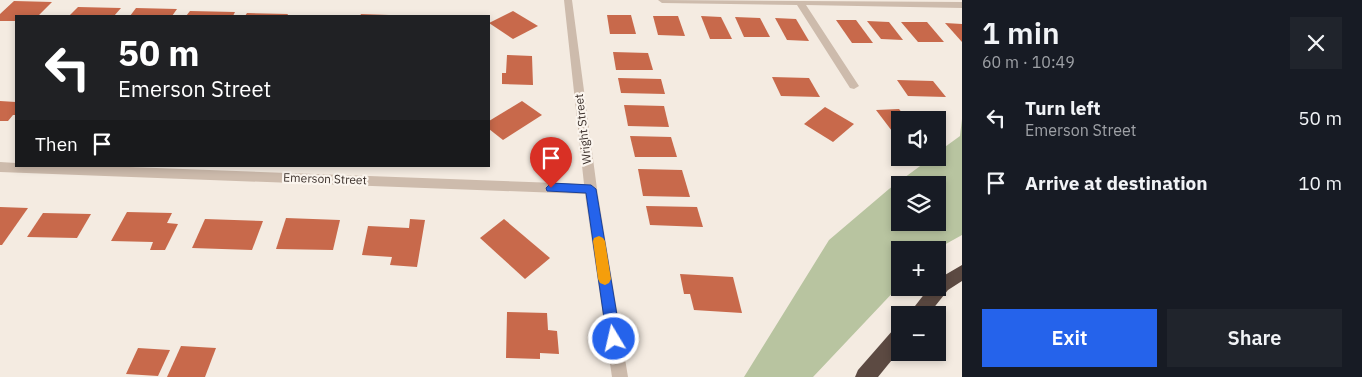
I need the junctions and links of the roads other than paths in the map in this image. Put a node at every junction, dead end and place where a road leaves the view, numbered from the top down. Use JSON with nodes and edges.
{"nodes":[{"id":1,"x":568,"y":0,"type":"edge"},
{"id":2,"x":662,"y":0,"type":"edge"},
{"id":3,"x":800,"y":3,"type":"junction"},
{"id":4,"x":962,"y":5,"type":"edge"},
{"id":5,"x":854,"y":86,"type":"dead end"},
{"id":6,"x":0,"y":167,"type":"edge"},
{"id":7,"x":591,"y":189,"type":"junction"},
{"id":8,"x":962,"y":272,"type":"edge"},
{"id":9,"x":924,"y":306,"type":"edge"},
{"id":10,"x":891,"y":347,"type":"edge"},
{"id":11,"x":620,"y":377,"type":"edge"},
{"id":12,"x":865,"y":377,"type":"edge"}],
"edges":[{"from":1,"to":7,"type":"street","name":"Wright Street"},
{"from":2,"to":3,"type":"street"},
{"from":3,"to":4,"type":"street"},
{"from":3,"to":5,"type":"street"},
{"from":6,"to":7,"type":"street","name":"Emerson Street"},
{"from":7,"to":11,"type":"street","name":"Wright Street"},
{"from":8,"to":9,"type":"highway"},
{"from":10,"to":12,"type":"highway"}]}
